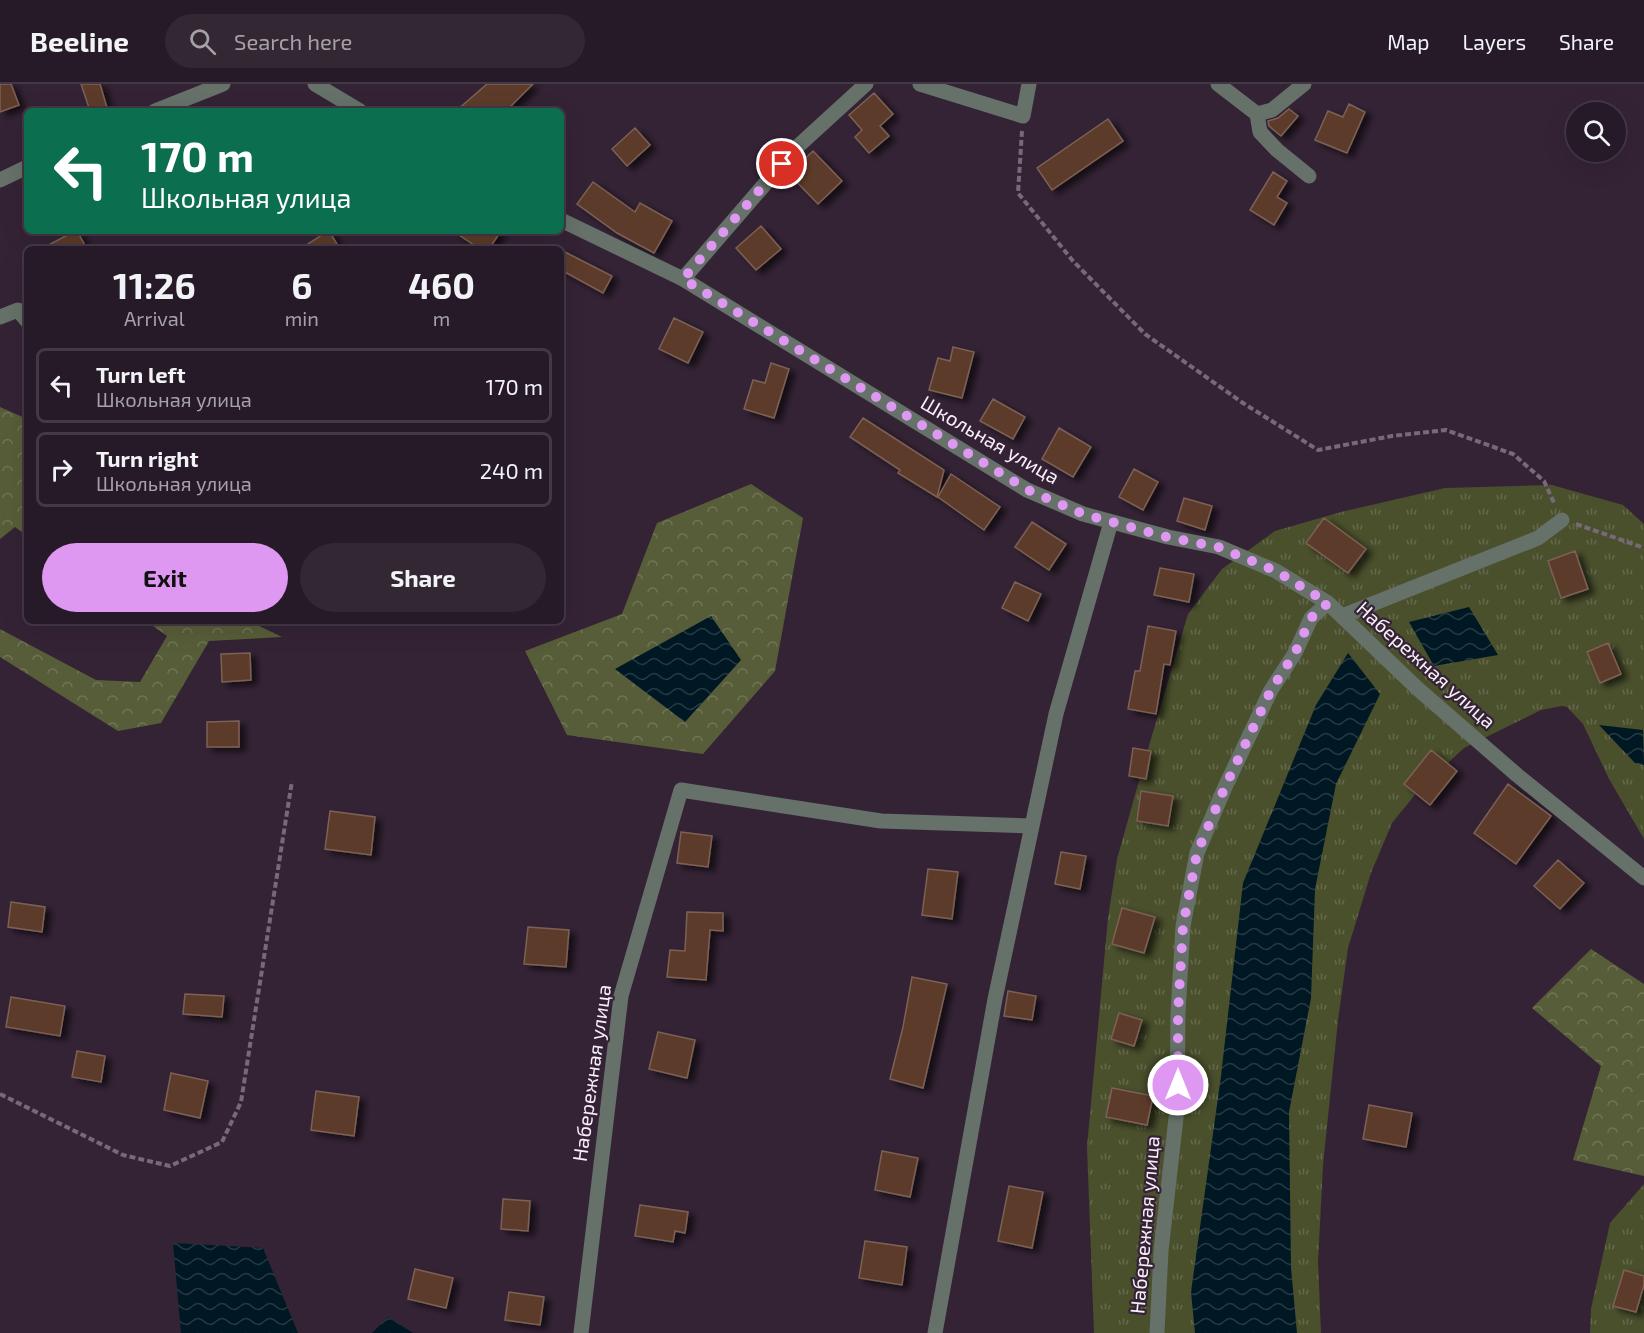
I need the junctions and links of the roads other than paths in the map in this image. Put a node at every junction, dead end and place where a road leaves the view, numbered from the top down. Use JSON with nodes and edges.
{"nodes":[{"id":1,"x":223,"y":84,"type":"edge"},
{"id":2,"x":315,"y":84,"type":"edge"},
{"id":3,"x":866,"y":84,"type":"edge"},
{"id":4,"x":920,"y":84,"type":"edge"},
{"id":5,"x":1029,"y":84,"type":"edge"},
{"id":6,"x":1218,"y":84,"type":"edge"},
{"id":7,"x":1304,"y":84,"type":"edge"},
{"id":8,"x":163,"y":108,"type":"edge"},
{"id":9,"x":355,"y":108,"type":"edge"},
{"id":10,"x":1257,"y":114,"type":"junction"},
{"id":11,"x":24,"y":168,"type":"edge"},
{"id":12,"x":1309,"y":176,"type":"dead end"},
{"id":13,"x":0,"y":180,"type":"edge"},
{"id":14,"x":564,"y":221,"type":"edge"},
{"id":15,"x":683,"y":279,"type":"junction"},
{"id":16,"x":0,"y":317,"type":"edge"},
{"id":17,"x":24,"y":317,"type":"edge"},
{"id":18,"x":1562,"y":520,"type":"road end"},
{"id":19,"x":1111,"y":522,"type":"junction"},
{"id":20,"x":1328,"y":603,"type":"junction"},
{"id":21,"x":1342,"y":616,"type":"junction"},
{"id":22,"x":1032,"y":826,"type":"junction"},
{"id":23,"x":1644,"y":878,"type":"edge"},
{"id":24,"x":581,"y":1333,"type":"edge"},
{"id":25,"x":935,"y":1333,"type":"edge"},
{"id":26,"x":1157,"y":1333,"type":"edge"}],
"edges":[{"from":1,"to":8,"type":"street"},
{"from":2,"to":9,"type":"street"},
{"from":3,"to":15,"type":"street"},
{"from":4,"to":5,"type":"street"},
{"from":6,"to":10,"type":"street"},
{"from":7,"to":10,"type":"street"},
{"from":10,"to":12,"type":"street"},
{"from":11,"to":13,"type":"street"},
{"from":14,"to":15,"type":"street","name":"Школьная улица"},
{"from":15,"to":19,"type":"street","name":"Школьная улица"},
{"from":16,"to":17,"type":"street"},
{"from":18,"to":21,"type":"street"},
{"from":19,"to":20,"type":"street","name":"Школьная улица"},
{"from":19,"to":22,"type":"street"},
{"from":20,"to":21,"type":"street","name":"Набережная улица"},
{"from":20,"to":26,"type":"street","name":"Набережная улица"},
{"from":21,"to":23,"type":"street","name":"Набережная улица"},
{"from":22,"to":24,"type":"street","name":"Набережная улица"},
{"from":22,"to":25,"type":"street"}]}
